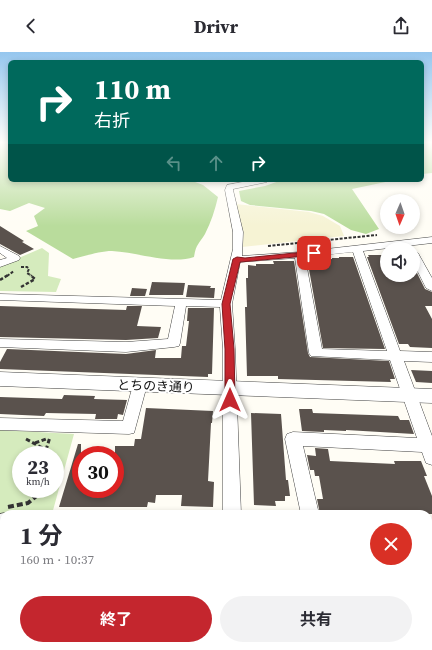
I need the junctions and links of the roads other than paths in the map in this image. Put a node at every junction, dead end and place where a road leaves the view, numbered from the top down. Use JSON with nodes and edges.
{"nodes":[{"id":1,"x":254,"y":182,"type":"edge"},
{"id":2,"x":432,"y":240,"type":"edge"},
{"id":3,"x":420,"y":243,"type":"edge"},
{"id":4,"x":380,"y":248,"type":"edge"},
{"id":5,"x":0,"y":249,"type":"edge"},
{"id":6,"x":357,"y":249,"type":"junction"},
{"id":7,"x":237,"y":254,"type":"junction"},
{"id":8,"x":300,"y":255,"type":"junction"},
{"id":9,"x":0,"y":264,"type":"edge"},
{"id":10,"x":420,"y":266,"type":"edge"},
{"id":11,"x":432,"y":288,"type":"edge"},
{"id":12,"x":0,"y":297,"type":"edge"},
{"id":13,"x":181,"y":303,"type":"junction"},
{"id":14,"x":226,"y":304,"type":"junction"},
{"id":15,"x":0,"y":344,"type":"edge"},
{"id":16,"x":396,"y":356,"type":"junction"},
{"id":17,"x":432,"y":357,"type":"edge"},
{"id":18,"x":0,"y":379,"type":"edge"},
{"id":19,"x":140,"y":385,"type":"junction"},
{"id":20,"x":230,"y":389,"type":"junction"},
{"id":21,"x":409,"y":396,"type":"junction"},
{"id":22,"x":432,"y":396,"type":"edge"},
{"id":23,"x":0,"y":424,"type":"edge"},
{"id":24,"x":431,"y":450,"type":"edge"},
{"id":25,"x":232,"y":510,"type":"edge"},
{"id":26,"x":309,"y":510,"type":"edge"}],
"edges":[{"from":1,"to":7,"type":"street"},
{"from":2,"to":3,"type":"street"},
{"from":4,"to":6,"type":"street"},
{"from":5,"to":9,"type":"street"},
{"from":6,"to":8,"type":"street"},
{"from":6,"to":16,"type":"street"},
{"from":7,"to":8,"type":"street"},
{"from":7,"to":14,"type":"street"},
{"from":8,"to":16,"type":"street"},
{"from":10,"to":11,"type":"street"},
{"from":12,"to":13,"type":"street"},
{"from":13,"to":14,"type":"street"},
{"from":13,"to":15,"type":"street"},
{"from":14,"to":20,"type":"street"},
{"from":16,"to":17,"type":"street"},
{"from":16,"to":21,"type":"street"},
{"from":18,"to":19,"type":"street","name":"とちのき通り"},
{"from":19,"to":20,"type":"street","name":"とちのき通り"},
{"from":19,"to":23,"type":"street"},
{"from":20,"to":21,"type":"street","name":"とちのき通り"},
{"from":20,"to":25,"type":"street"},
{"from":21,"to":22,"type":"street","name":"とちのき通り"},
{"from":21,"to":24,"type":"street"},
{"from":24,"to":26,"type":"street"}]}
